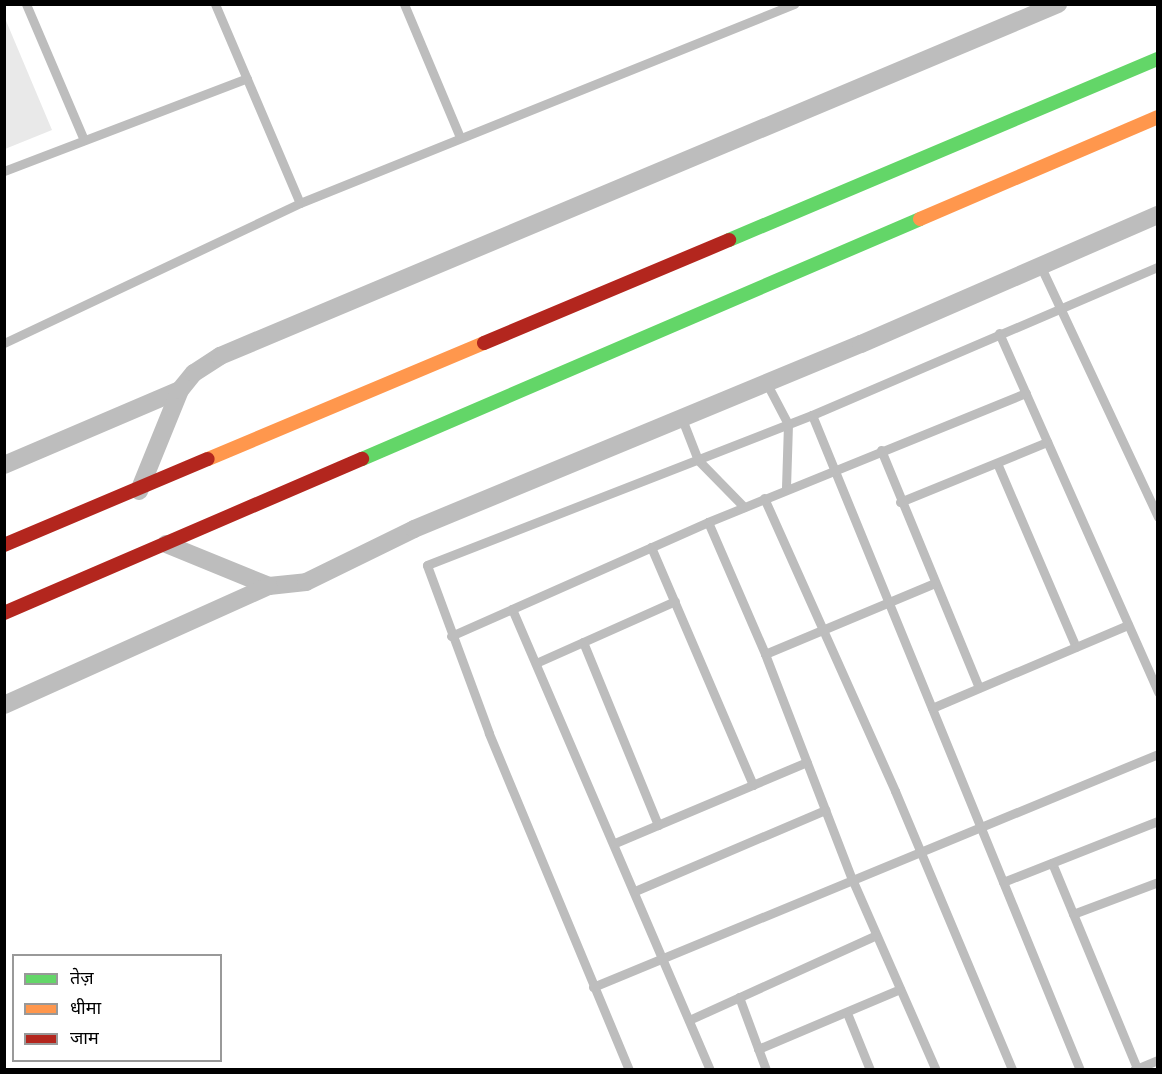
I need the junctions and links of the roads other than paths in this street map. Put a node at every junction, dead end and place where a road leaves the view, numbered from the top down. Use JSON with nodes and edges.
{"nodes":[{"id":1,"x":26,"y":4,"type":"edge"},
{"id":2,"x":215,"y":4,"type":"edge"},
{"id":3,"x":404,"y":4,"type":"edge"},
{"id":4,"x":794,"y":4,"type":"edge"},
{"id":5,"x":1058,"y":4,"type":"edge"},
{"id":6,"x":1158,"y":59,"type":"edge"},
{"id":7,"x":247,"y":78,"type":"junction"},
{"id":8,"x":1158,"y":117,"type":"edge"},
{"id":9,"x":460,"y":137,"type":"junction"},
{"id":10,"x":84,"y":140,"type":"junction"},
{"id":11,"x":4,"y":171,"type":"edge"},
{"id":12,"x":300,"y":203,"type":"junction"},
{"id":13,"x":1158,"y":215,"type":"edge"},
{"id":14,"x":1040,"y":265,"type":"junction"},
{"id":15,"x":1158,"y":267,"type":"edge"},
{"id":16,"x":1059,"y":308,"type":"junction"},
{"id":17,"x":999,"y":333,"type":"junction"},
{"id":18,"x":4,"y":343,"type":"edge"},
{"id":19,"x":767,"y":384,"type":"junction"},
{"id":20,"x":180,"y":390,"type":"junction"},
{"id":21,"x":1026,"y":393,"type":"junction"},
{"id":22,"x":812,"y":415,"type":"junction"},
{"id":23,"x":681,"y":419,"type":"junction"},
{"id":24,"x":788,"y":424,"type":"junction"},
{"id":25,"x":1047,"y":442,"type":"junction"},
{"id":26,"x":881,"y":450,"type":"junction"},
{"id":27,"x":699,"y":460,"type":"junction"},
{"id":28,"x":997,"y":463,"type":"junction"},
{"id":29,"x":4,"y":465,"type":"edge"},
{"id":30,"x":834,"y":469,"type":"junction"},
{"id":31,"x":786,"y":489,"type":"junction"},
{"id":32,"x":139,"y":491,"type":"junction"},
{"id":33,"x":764,"y":498,"type":"junction"},
{"id":34,"x":1154,"y":499,"type":"edge"},
{"id":35,"x":900,"y":502,"type":"junction"},
{"id":36,"x":744,"y":507,"type":"junction"},
{"id":37,"x":1158,"y":517,"type":"edge"},
{"id":38,"x":708,"y":522,"type":"junction"},
{"id":39,"x":166,"y":544,"type":"junction"},
{"id":40,"x":4,"y":545,"type":"edge"},
{"id":41,"x":651,"y":547,"type":"junction"},
{"id":42,"x":935,"y":582,"type":"junction"},
{"id":43,"x":268,"y":586,"type":"junction"},
{"id":44,"x":675,"y":601,"type":"junction"},
{"id":45,"x":888,"y":602,"type":"junction"},
{"id":46,"x":512,"y":609,"type":"junction"},
{"id":47,"x":4,"y":613,"type":"edge"},
{"id":48,"x":1128,"y":625,"type":"junction"},
{"id":49,"x":823,"y":628,"type":"junction"},
{"id":50,"x":451,"y":636,"type":"junction"},
{"id":51,"x":583,"y":642,"type":"junction"},
{"id":52,"x":1076,"y":647,"type":"junction"},
{"id":53,"x":765,"y":654,"type":"junction"},
{"id":54,"x":536,"y":663,"type":"junction"},
{"id":55,"x":980,"y":688,"type":"junction"},
{"id":56,"x":1158,"y":692,"type":"edge"},
{"id":57,"x":4,"y":705,"type":"edge"},
{"id":58,"x":932,"y":708,"type":"junction"},
{"id":59,"x":1158,"y":754,"type":"edge"},
{"id":60,"x":807,"y":762,"type":"junction"},
{"id":61,"x":753,"y":784,"type":"junction"},
{"id":62,"x":825,"y":810,"type":"junction"},
{"id":63,"x":1158,"y":821,"type":"edge"},
{"id":64,"x":658,"y":825,"type":"junction"},
{"id":65,"x":980,"y":826,"type":"junction"},
{"id":66,"x":615,"y":843,"type":"junction"},
{"id":67,"x":918,"y":851,"type":"junction"},
{"id":68,"x":1052,"y":863,"type":"junction"},
{"id":69,"x":852,"y":879,"type":"junction"},
{"id":70,"x":1003,"y":882,"type":"junction"},
{"id":71,"x":1158,"y":882,"type":"edge"},
{"id":72,"x":635,"y":891,"type":"junction"},
{"id":73,"x":1073,"y":914,"type":"junction"},
{"id":74,"x":876,"y":935,"type":"junction"},
{"id":75,"x":663,"y":958,"type":"junction"},
{"id":76,"x":593,"y":987,"type":"junction"},
{"id":77,"x":900,"y":989,"type":"junction"},
{"id":78,"x":739,"y":997,"type":"junction"},
{"id":79,"x":847,"y":1013,"type":"junction"},
{"id":80,"x":689,"y":1020,"type":"junction"},
{"id":81,"x":758,"y":1050,"type":"junction"},
{"id":82,"x":1158,"y":1060,"type":"edge"},
{"id":83,"x":1135,"y":1069,"type":"edge"},
{"id":84,"x":629,"y":1070,"type":"edge"},
{"id":85,"x":710,"y":1070,"type":"edge"},
{"id":86,"x":766,"y":1070,"type":"edge"},
{"id":87,"x":870,"y":1070,"type":"edge"},
{"id":88,"x":936,"y":1070,"type":"edge"},
{"id":89,"x":1012,"y":1070,"type":"edge"},
{"id":90,"x":1080,"y":1070,"type":"edge"}],
"edges":[{"from":1,"to":10,"type":"lane"},
{"from":2,"to":7,"type":"lane"},
{"from":3,"to":9,"type":"lane"},
{"from":4,"to":9,"type":"lane"},
{"from":5,"to":20,"type":"street"},
{"from":6,"to":32,"type":"street"},
{"from":7,"to":10,"type":"lane"},
{"from":7,"to":12,"type":"lane"},
{"from":8,"to":39,"type":"street"},
{"from":9,"to":12,"type":"lane"},
{"from":10,"to":11,"type":"lane"},
{"from":12,"to":18,"type":"lane"},
{"from":13,"to":14,"type":"street"},
{"from":14,"to":16,"type":"lane"},
{"from":14,"to":19,"type":"street"},
{"from":15,"to":16,"type":"lane"},
{"from":16,"to":17,"type":"lane"},
{"from":16,"to":34,"type":"lane"},
{"from":17,"to":21,"type":"lane"},
{"from":17,"to":22,"type":"lane"},
{"from":19,"to":23,"type":"street"},
{"from":19,"to":24,"type":"lane"},
{"from":20,"to":29,"type":"street"},
{"from":20,"to":32,"type":"street"},
{"from":21,"to":25,"type":"lane"},
{"from":21,"to":26,"type":"lane"},
{"from":22,"to":24,"type":"lane"},
{"from":22,"to":30,"type":"lane"},
{"from":23,"to":27,"type":"lane"},
{"from":23,"to":43,"type":"street"},
{"from":24,"to":27,"type":"lane"},
{"from":24,"to":31,"type":"lane"},
{"from":25,"to":28,"type":"lane"},
{"from":25,"to":48,"type":"lane"},
{"from":26,"to":30,"type":"lane"},
{"from":26,"to":35,"type":"lane"},
{"from":27,"to":36,"type":"lane"},
{"from":27,"to":50,"type":"lane"},
{"from":28,"to":35,"type":"lane"},
{"from":28,"to":52,"type":"lane"},
{"from":30,"to":31,"type":"lane"},
{"from":30,"to":45,"type":"lane"},
{"from":31,"to":33,"type":"lane"},
{"from":32,"to":40,"type":"street"},
{"from":33,"to":36,"type":"lane"},
{"from":33,"to":49,"type":"lane"},
{"from":34,"to":37,"type":"lane"},
{"from":35,"to":42,"type":"lane"},
{"from":36,"to":38,"type":"lane"},
{"from":38,"to":41,"type":"lane"},
{"from":38,"to":53,"type":"lane"},
{"from":39,"to":43,"type":"street"},
{"from":39,"to":47,"type":"street"},
{"from":41,"to":44,"type":"lane"},
{"from":41,"to":46,"type":"lane"},
{"from":42,"to":45,"type":"lane"},
{"from":42,"to":55,"type":"lane"},
{"from":43,"to":57,"type":"street"},
{"from":44,"to":51,"type":"lane"},
{"from":44,"to":61,"type":"lane"},
{"from":45,"to":49,"type":"lane"},
{"from":45,"to":58,"type":"lane"},
{"from":46,"to":50,"type":"lane"},
{"from":46,"to":54,"type":"lane"},
{"from":48,"to":52,"type":"lane"},
{"from":48,"to":56,"type":"lane"},
{"from":49,"to":53,"type":"lane"},
{"from":49,"to":67,"type":"lane"},
{"from":50,"to":76,"type":"lane"},
{"from":51,"to":54,"type":"lane"},
{"from":51,"to":64,"type":"lane"},
{"from":52,"to":55,"type":"lane"},
{"from":53,"to":60,"type":"lane"},
{"from":54,"to":66,"type":"lane"},
{"from":55,"to":58,"type":"lane"},
{"from":58,"to":65,"type":"lane"},
{"from":59,"to":65,"type":"lane"},
{"from":60,"to":61,"type":"lane"},
{"from":60,"to":62,"type":"lane"},
{"from":61,"to":64,"type":"lane"},
{"from":62,"to":69,"type":"lane"},
{"from":62,"to":72,"type":"lane"},
{"from":63,"to":68,"type":"lane"},
{"from":64,"to":66,"type":"lane"},
{"from":65,"to":67,"type":"lane"},
{"from":65,"to":70,"type":"lane"},
{"from":66,"to":72,"type":"lane"},
{"from":67,"to":69,"type":"lane"},
{"from":67,"to":89,"type":"lane"},
{"from":68,"to":70,"type":"lane"},
{"from":68,"to":73,"type":"lane"},
{"from":69,"to":74,"type":"lane"},
{"from":69,"to":75,"type":"lane"},
{"from":70,"to":90,"type":"lane"},
{"from":71,"to":73,"type":"lane"},
{"from":72,"to":75,"type":"lane"},
{"from":73,"to":83,"type":"lane"},
{"from":74,"to":77,"type":"lane"},
{"from":74,"to":78,"type":"lane"},
{"from":75,"to":76,"type":"lane"},
{"from":75,"to":80,"type":"lane"},
{"from":76,"to":84,"type":"lane"},
{"from":77,"to":79,"type":"lane"},
{"from":77,"to":88,"type":"lane"},
{"from":78,"to":80,"type":"lane"},
{"from":78,"to":81,"type":"lane"},
{"from":79,"to":81,"type":"lane"},
{"from":79,"to":87,"type":"lane"},
{"from":80,"to":85,"type":"lane"},
{"from":81,"to":86,"type":"lane"},
{"from":82,"to":83,"type":"lane"}]}
